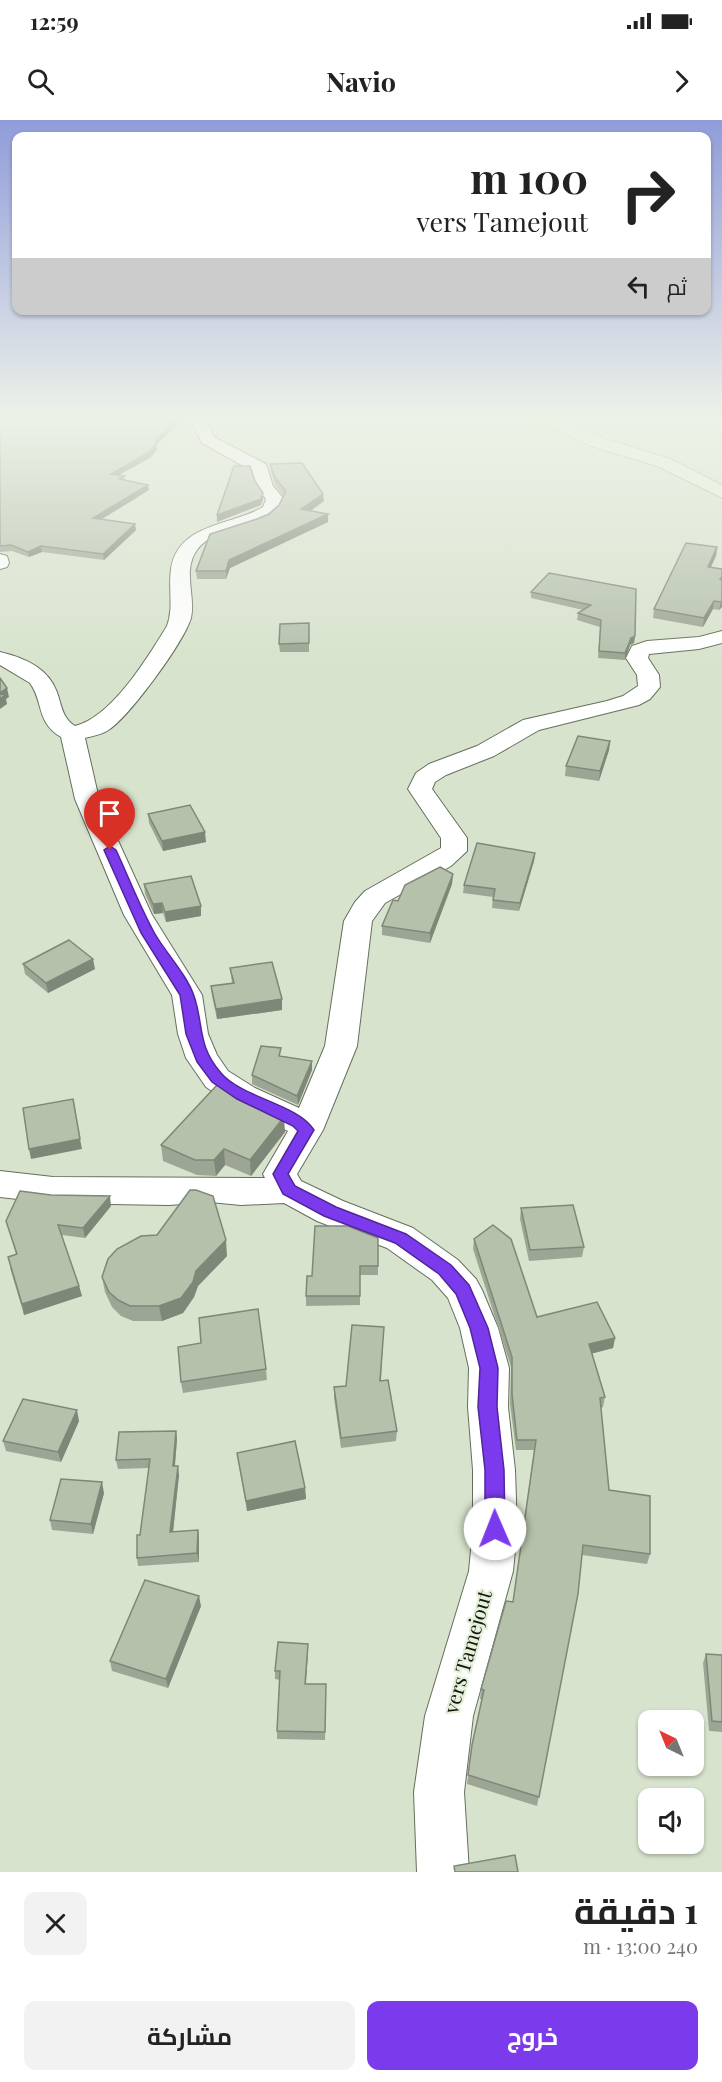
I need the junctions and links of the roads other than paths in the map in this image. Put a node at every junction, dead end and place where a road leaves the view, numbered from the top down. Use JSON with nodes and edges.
{"nodes":[{"id":1,"x":274,"y":498,"type":"edge"},
{"id":2,"x":722,"y":638,"type":"edge"},
{"id":3,"x":0,"y":658,"type":"edge"},
{"id":4,"x":72,"y":734,"type":"junction"},
{"id":5,"x":306,"y":1130,"type":"junction"},
{"id":6,"x":0,"y":1185,"type":"edge"},
{"id":7,"x":289,"y":1190,"type":"junction"},
{"id":8,"x":442,"y":1872,"type":"edge"}],
"edges":[{"from":1,"to":4,"type":"street"},
{"from":2,"to":5,"type":"street"},
{"from":3,"to":4,"type":"street"},
{"from":4,"to":5,"type":"street"},
{"from":5,"to":7,"type":"street"},
{"from":6,"to":7,"type":"street"},
{"from":7,"to":8,"type":"street","name":"vers Tamejout"}]}
